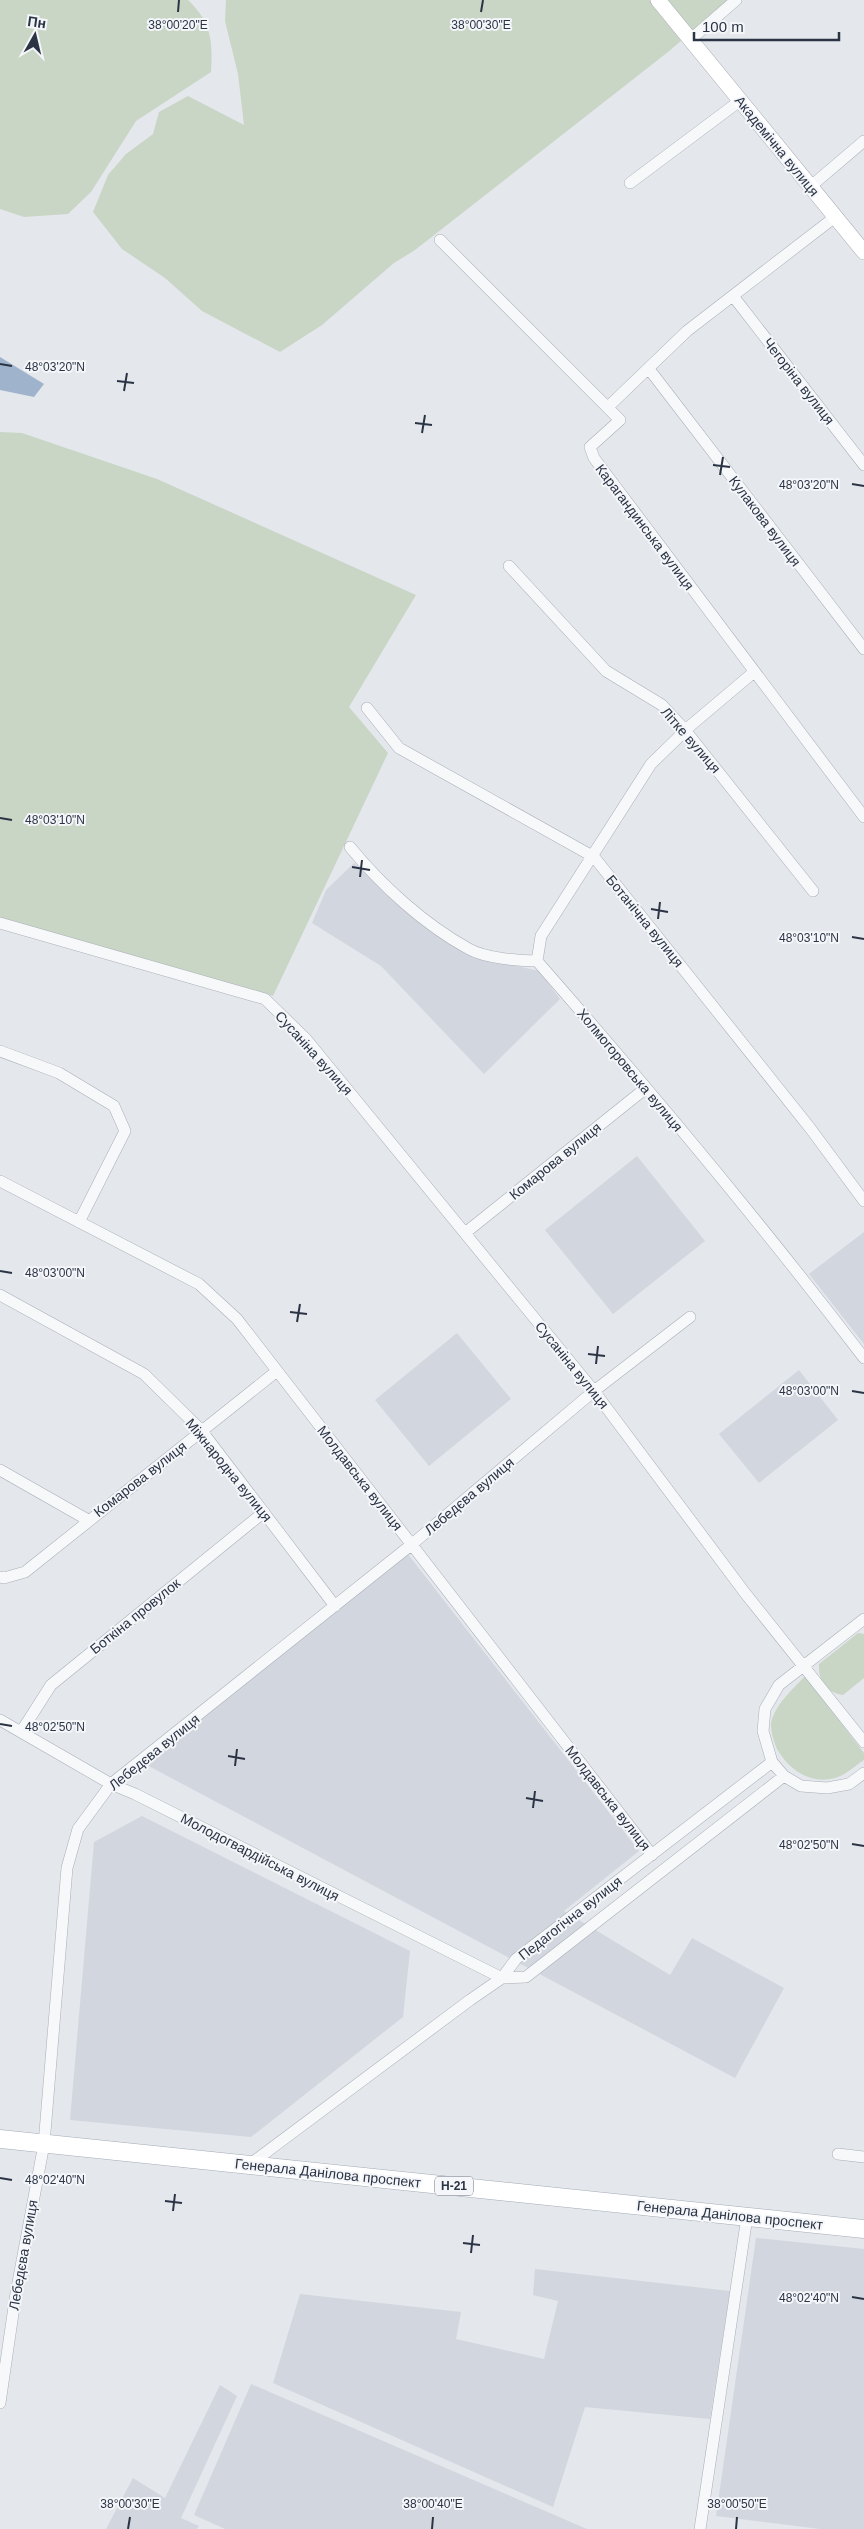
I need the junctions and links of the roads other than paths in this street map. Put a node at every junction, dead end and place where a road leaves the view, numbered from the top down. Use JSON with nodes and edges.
{"nodes":[{"id":1,"x":658,"y":0,"type":"edge"},
{"id":2,"x":736,"y":0,"type":"edge"},
{"id":3,"x":690,"y":40,"type":"junction"},
{"id":4,"x":741,"y":100,"type":"junction"},
{"id":5,"x":864,"y":141,"type":"edge"},
{"id":6,"x":630,"y":183,"type":"dead end"},
{"id":7,"x":810,"y":187,"type":"junction"},
{"id":8,"x":835,"y":217,"type":"junction"},
{"id":9,"x":440,"y":240,"type":"dead end"},
{"id":10,"x":864,"y":252,"type":"edge"},
{"id":11,"x":733,"y":296,"type":"junction"},
{"id":12,"x":650,"y":369,"type":"junction"},
{"id":13,"x":608,"y":406,"type":"junction"},
{"id":14,"x":864,"y":465,"type":"edge"},
{"id":15,"x":509,"y":566,"type":"dead end"},
{"id":16,"x":864,"y":649,"type":"edge"},
{"id":17,"x":754,"y":672,"type":"junction"},
{"id":18,"x":367,"y":708,"type":"dead end"},
{"id":19,"x":685,"y":730,"type":"junction"},
{"id":20,"x":864,"y":817,"type":"edge"},
{"id":21,"x":350,"y":847,"type":"dead end"},
{"id":22,"x":594,"y":857,"type":"junction"},
{"id":23,"x":813,"y":891,"type":"dead end"},
{"id":24,"x":0,"y":923,"type":"edge"},
{"id":25,"x":537,"y":961,"type":"junction"},
{"id":26,"x":0,"y":1051,"type":"edge"},
{"id":27,"x":646,"y":1088,"type":"junction"},
{"id":28,"x":0,"y":1181,"type":"edge"},
{"id":29,"x":864,"y":1201,"type":"edge"},
{"id":30,"x":79,"y":1222,"type":"junction"},
{"id":31,"x":465,"y":1233,"type":"junction"},
{"id":32,"x":0,"y":1294,"type":"edge"},
{"id":33,"x":690,"y":1317,"type":"dead end"},
{"id":34,"x":864,"y":1358,"type":"edge"},
{"id":35,"x":277,"y":1371,"type":"junction"},
{"id":36,"x":594,"y":1391,"type":"junction"},
{"id":37,"x":202,"y":1430,"type":"junction"},
{"id":38,"x":0,"y":1470,"type":"edge"},
{"id":39,"x":264,"y":1512,"type":"junction"},
{"id":40,"x":88,"y":1520,"type":"junction"},
{"id":41,"x":411,"y":1545,"type":"junction"},
{"id":42,"x":0,"y":1577,"type":"edge"},
{"id":43,"x":335,"y":1606,"type":"junction"},
{"id":44,"x":864,"y":1619,"type":"edge"},
{"id":45,"x":804,"y":1666,"type":"junction"},
{"id":46,"x":0,"y":1720,"type":"edge"},
{"id":47,"x":21,"y":1732,"type":"junction"},
{"id":48,"x":864,"y":1742,"type":"edge"},
{"id":49,"x":772,"y":1762,"type":"junction"},
{"id":50,"x":864,"y":1773,"type":"edge"},
{"id":51,"x":784,"y":1776,"type":"junction"},
{"id":52,"x":111,"y":1784,"type":"junction"},
{"id":53,"x":652,"y":1855,"type":"junction"},
{"id":54,"x":526,"y":1977,"type":"joint"},
{"id":55,"x":502,"y":1978,"type":"junction"},
{"id":56,"x":0,"y":2139,"type":"edge"},
{"id":57,"x":44,"y":2144,"type":"junction"},
{"id":58,"x":838,"y":2154,"type":"dead end"},
{"id":59,"x":864,"y":2157,"type":"edge"},
{"id":60,"x":249,"y":2165,"type":"junction"},
{"id":61,"x":747,"y":2217,"type":"junction"},
{"id":62,"x":864,"y":2229,"type":"edge"},
{"id":63,"x":0,"y":2403,"type":"edge"},
{"id":64,"x":700,"y":2529,"type":"edge"}],
"edges":[{"from":1,"to":3,"type":"main road","name":"Академічна вулиця"},
{"from":2,"to":3,"type":"street"},
{"from":3,"to":4,"type":"main road","name":"Академічна вулиця"},
{"from":4,"to":6,"type":"street"},
{"from":4,"to":7,"type":"main road","name":"Академічна вулиця"},
{"from":5,"to":7,"type":"street"},
{"from":7,"to":8,"type":"main road","name":"Академічна вулиця"},
{"from":8,"to":10,"type":"main road","name":"Академічна вулиця"},
{"from":8,"to":11,"type":"street"},
{"from":9,"to":13,"type":"street","name":"Карагандинська вулиця"},
{"from":11,"to":12,"type":"street"},
{"from":11,"to":14,"type":"street","name":"Чегоріна вулиця"},
{"from":12,"to":13,"type":"street"},
{"from":12,"to":16,"type":"street","name":"Кулакова вулиця"},
{"from":13,"to":17,"type":"street","name":"Карагандинська вулиця"},
{"from":15,"to":19,"type":"street","name":"Літке вулиця"},
{"from":17,"to":19,"type":"street"},
{"from":17,"to":20,"type":"street","name":"Карагандинська вулиця"},
{"from":18,"to":22,"type":"street","name":"Ботанічна вулиця"},
{"from":19,"to":22,"type":"street"},
{"from":19,"to":23,"type":"street","name":"Літке вулиця"},
{"from":21,"to":25,"type":"street"},
{"from":22,"to":25,"type":"street"},
{"from":22,"to":29,"type":"street","name":"Ботанічна вулиця"},
{"from":24,"to":31,"type":"street","name":"Сусаніна вулиця"},
{"from":25,"to":27,"type":"street","name":"Холмогоровська вулиця"},
{"from":26,"to":30,"type":"street"},
{"from":27,"to":31,"type":"street","name":"Комарова вулиця"},
{"from":27,"to":34,"type":"street","name":"Холмогоровська вулиця"},
{"from":28,"to":30,"type":"street","name":"Молдавська вулиця"},
{"from":30,"to":35,"type":"street","name":"Молдавська вулиця"},
{"from":31,"to":36,"type":"street","name":"Сусаніна вулиця"},
{"from":32,"to":37,"type":"street","name":"Міжнародна вулиця"},
{"from":33,"to":36,"type":"street","name":"Лебедєва вулиця"},
{"from":35,"to":37,"type":"street","name":"Комарова вулиця"},
{"from":35,"to":41,"type":"street","name":"Молдавська вулиця"},
{"from":36,"to":41,"type":"street","name":"Лебедєва вулиця"},
{"from":36,"to":45,"type":"street","name":"Сусаніна вулиця"},
{"from":37,"to":39,"type":"street","name":"Міжнародна вулиця"},
{"from":37,"to":40,"type":"street","name":"Комарова вулиця"},
{"from":38,"to":40,"type":"street"},
{"from":39,"to":43,"type":"street","name":"Міжнародна вулиця"},
{"from":39,"to":47,"type":"street","name":"Боткіна провулок"},
{"from":40,"to":42,"type":"street","name":"Комарова вулиця"},
{"from":41,"to":43,"type":"street","name":"Лебедєва вулиця"},
{"from":41,"to":53,"type":"street","name":"Молдавська вулиця"},
{"from":43,"to":52,"type":"street","name":"Лебедєва вулиця"},
{"from":44,"to":45,"type":"street"},
{"from":45,"to":48,"type":"street","name":"Сусаніна вулиця"},
{"from":45,"to":49,"type":"street"},
{"from":46,"to":47,"type":"street","name":"Молодогвардійська вулиця"},
{"from":47,"to":52,"type":"street","name":"Молодогвардійська вулиця"},
{"from":49,"to":51,"type":"street"},
{"from":49,"to":53,"type":"street","name":"Педагогічна вулиця"},
{"from":50,"to":51,"type":"street"},
{"from":51,"to":54,"type":"street","name":"Педагогічна вулиця"},
{"from":52,"to":55,"type":"street","name":"Молодогвардійська вулиця"},
{"from":52,"to":57,"type":"street","name":"Лебедєва вулиця"},
{"from":53,"to":55,"type":"street","name":"Педагогічна вулиця"},
{"from":54,"to":55,"type":"street","name":"Молодогвардійська вулиця"},
{"from":55,"to":60,"type":"street","name":"Педагогічна вулиця"},
{"from":56,"to":57,"type":"main road","name":"Генерала Данілова проспект","number":"Н-21"},
{"from":57,"to":60,"type":"main road","name":"Генерала Данілова проспект","number":"Н-21"},
{"from":57,"to":63,"type":"street","name":"Лебедєва вулиця"},
{"from":58,"to":59,"type":"street"},
{"from":60,"to":61,"type":"main road","name":"Генерала Данілова проспект","number":"Н-21"},
{"from":61,"to":62,"type":"main road","name":"Генерала Данілова проспект","number":"Н-21"},
{"from":61,"to":64,"type":"street"}]}
